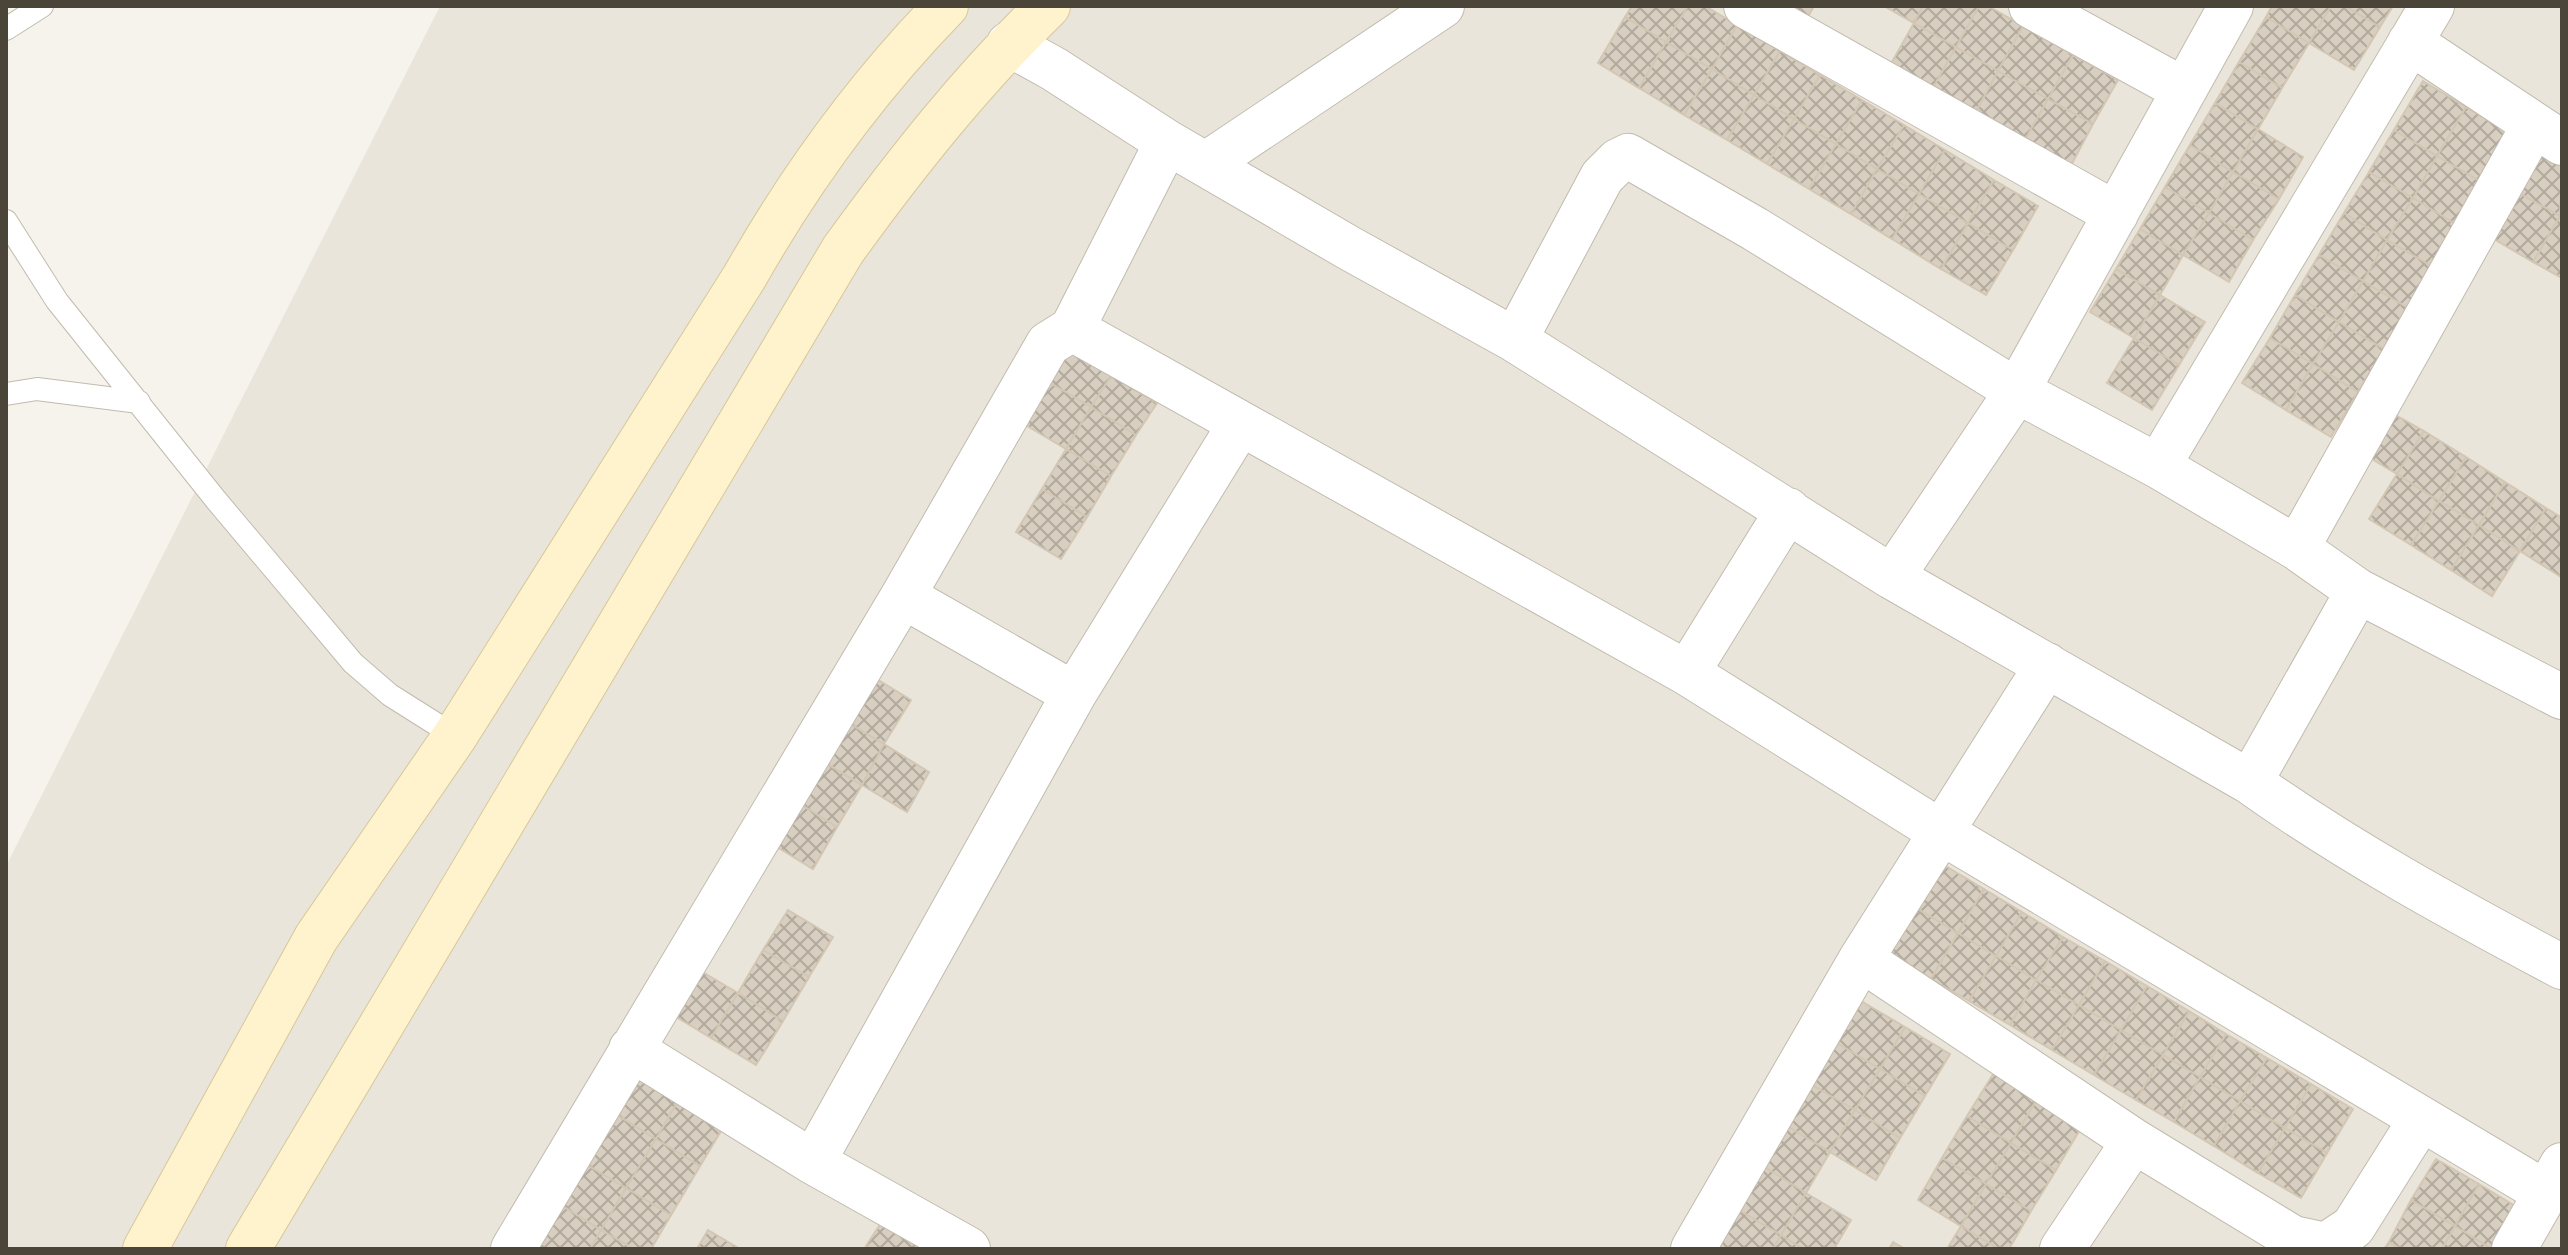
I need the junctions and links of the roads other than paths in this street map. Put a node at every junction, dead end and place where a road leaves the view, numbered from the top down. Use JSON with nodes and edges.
{"nodes":[{"id":1,"x":42,"y":6,"type":"edge"},
{"id":2,"x":946,"y":6,"type":"edge"},
{"id":3,"x":1048,"y":6,"type":"edge"},
{"id":4,"x":1442,"y":6,"type":"edge"},
{"id":5,"x":1746,"y":6,"type":"edge"},
{"id":6,"x":2031,"y":6,"type":"edge"},
{"id":7,"x":2231,"y":6,"type":"edge"},
{"id":8,"x":2421,"y":24,"type":"edge"},
{"id":9,"x":6,"y":29,"type":"edge"},
{"id":10,"x":1009,"y":44,"type":"junction"},
{"id":11,"x":2184,"y":90,"type":"junction"},
{"id":12,"x":2548,"y":134,"type":"edge"},
{"id":13,"x":1167,"y":142,"type":"junction"},
{"id":14,"x":1206,"y":164,"type":"junction"},
{"id":15,"x":2116,"y":214,"type":"junction"},
{"id":16,"x":6,"y":221,"type":"edge"},
{"id":17,"x":1072,"y":329,"type":"junction"},
{"id":18,"x":1515,"y":340,"type":"junction"},
{"id":19,"x":2017,"y":391,"type":"junction"},
{"id":20,"x":6,"y":394,"type":"edge"},
{"id":21,"x":139,"y":402,"type":"junction"},
{"id":22,"x":1240,"y":424,"type":"junction"},
{"id":23,"x":2158,"y":466,"type":"junction"},
{"id":24,"x":1788,"y":510,"type":"junction"},
{"id":25,"x":2297,"y":548,"type":"junction"},
{"id":26,"x":1892,"y":577,"type":"junction"},
{"id":27,"x":2358,"y":591,"type":"junction"},
{"id":28,"x":903,"y":596,"type":"junction"},
{"id":29,"x":2047,"y":665,"type":"junction"},
{"id":30,"x":1687,"y":673,"type":"junction"},
{"id":31,"x":1074,"y":694,"type":"junction"},
{"id":32,"x":2562,"y":697,"type":"edge"},
{"id":33,"x":455,"y":736,"type":"junction"},
{"id":34,"x":2250,"y":782,"type":"junction"},
{"id":35,"x":1941,"y":832,"type":"junction"},
{"id":36,"x":1861,"y":959,"type":"junction"},
{"id":37,"x":2562,"y":967,"type":"edge"},
{"id":38,"x":631,"y":1049,"type":"junction"},
{"id":39,"x":252,"y":1055,"type":"junction"},
{"id":40,"x":2421,"y":1119,"type":"junction"},
{"id":41,"x":2134,"y":1141,"type":"junction"},
{"id":42,"x":813,"y":1162,"type":"junction"},
{"id":43,"x":2554,"y":1179,"type":"edge"},
{"id":44,"x":2077,"y":1243,"type":"edge"},
{"id":45,"x":2325,"y":1247,"type":"edge"},
{"id":46,"x":145,"y":1249,"type":"edge"},
{"id":47,"x":179,"y":1249,"type":"edge"},
{"id":48,"x":248,"y":1249,"type":"edge"},
{"id":49,"x":513,"y":1249,"type":"edge"},
{"id":50,"x":968,"y":1249,"type":"edge"},
{"id":51,"x":1693,"y":1249,"type":"edge"},
{"id":52,"x":2514,"y":1249,"type":"edge"}],
"edges":[{"from":1,"to":9,"type":"lane"},
{"from":2,"to":33,"type":"main road"},
{"from":3,"to":10,"type":"main road"},
{"from":4,"to":14,"type":"street"},
{"from":5,"to":15,"type":"street"},
{"from":6,"to":11,"type":"street"},
{"from":7,"to":11,"type":"street"},
{"from":8,"to":12,"type":"street"},
{"from":8,"to":23,"type":"street"},
{"from":10,"to":13,"type":"street"},
{"from":10,"to":48,"type":"main road"},
{"from":11,"to":15,"type":"street"},
{"from":12,"to":25,"type":"street"},
{"from":13,"to":14,"type":"street"},
{"from":13,"to":17,"type":"street"},
{"from":14,"to":18,"type":"street"},
{"from":15,"to":19,"type":"street"},
{"from":16,"to":21,"type":"lane"},
{"from":17,"to":22,"type":"street"},
{"from":17,"to":28,"type":"street"},
{"from":18,"to":19,"type":"street"},
{"from":18,"to":24,"type":"street"},
{"from":19,"to":23,"type":"street"},
{"from":19,"to":26,"type":"street"},
{"from":20,"to":21,"type":"lane"},
{"from":21,"to":33,"type":"lane"},
{"from":22,"to":30,"type":"street"},
{"from":22,"to":31,"type":"street"},
{"from":23,"to":25,"type":"street"},
{"from":24,"to":26,"type":"street"},
{"from":24,"to":30,"type":"street"},
{"from":25,"to":27,"type":"street"},
{"from":26,"to":29,"type":"street"},
{"from":27,"to":32,"type":"street"},
{"from":27,"to":34,"type":"street"},
{"from":28,"to":31,"type":"street"},
{"from":28,"to":38,"type":"street"},
{"from":29,"to":34,"type":"street"},
{"from":29,"to":35,"type":"street"},
{"from":30,"to":35,"type":"street"},
{"from":31,"to":42,"type":"street"},
{"from":33,"to":39,"type":"main road"},
{"from":34,"to":37,"type":"street"},
{"from":35,"to":36,"type":"street"},
{"from":35,"to":40,"type":"street"},
{"from":36,"to":41,"type":"street"},
{"from":36,"to":51,"type":"street"},
{"from":38,"to":42,"type":"street"},
{"from":38,"to":49,"type":"street"},
{"from":39,"to":46,"type":"main road"},
{"from":39,"to":47,"type":"main road"},
{"from":40,"to":43,"type":"street"},
{"from":40,"to":45,"type":"street"},
{"from":41,"to":44,"type":"street"},
{"from":41,"to":45,"type":"street"},
{"from":42,"to":50,"type":"street"},
{"from":43,"to":52,"type":"street"}]}
